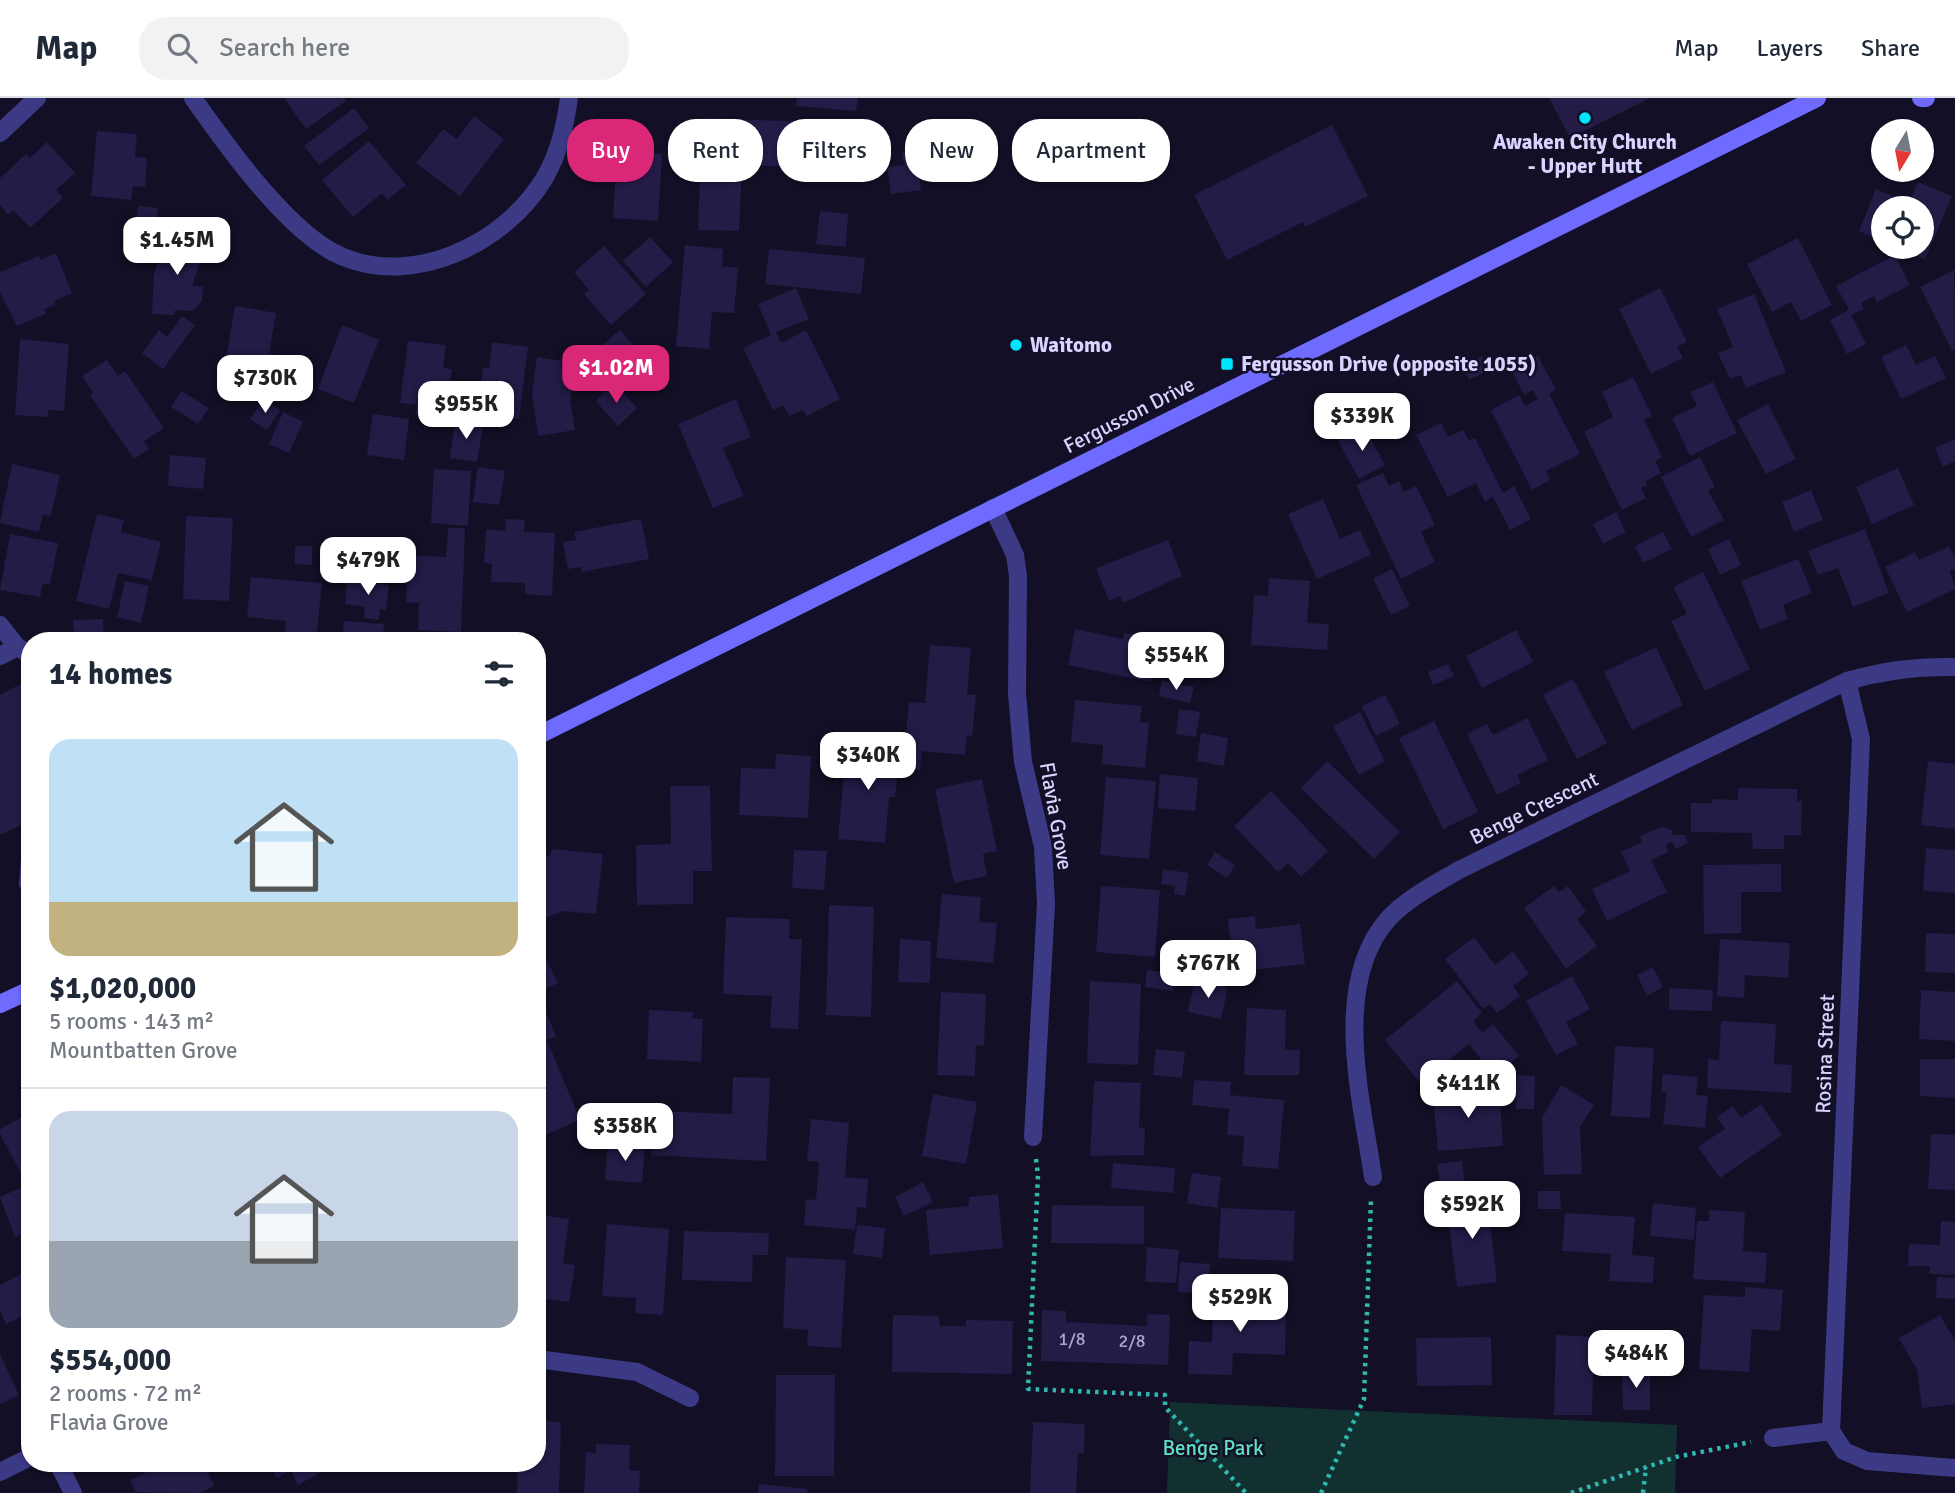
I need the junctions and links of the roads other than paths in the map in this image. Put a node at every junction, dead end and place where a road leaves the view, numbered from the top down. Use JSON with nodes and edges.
{"nodes":[{"id":1,"x":37,"y":98,"type":"edge"},
{"id":2,"x":193,"y":98,"type":"edge"},
{"id":3,"x":569,"y":98,"type":"edge"},
{"id":4,"x":1817,"y":98,"type":"edge"},
{"id":5,"x":0,"y":133,"type":"edge"},
{"id":6,"x":993,"y":508,"type":"junction"},
{"id":7,"x":0,"y":625,"type":"edge"},
{"id":8,"x":21,"y":648,"type":"edge"},
{"id":9,"x":21,"y":651,"type":"edge"},
{"id":10,"x":0,"y":656,"type":"edge"},
{"id":11,"x":1955,"y":667,"type":"edge"},
{"id":12,"x":1847,"y":681,"type":"junction"},
{"id":13,"x":546,"y":732,"type":"edge"},
{"id":14,"x":21,"y":994,"type":"edge"},
{"id":15,"x":0,"y":1004,"type":"edge"},
{"id":16,"x":1033,"y":1137,"type":"road end"},
{"id":17,"x":1373,"y":1177,"type":"road end"},
{"id":18,"x":546,"y":1360,"type":"edge"},
{"id":19,"x":690,"y":1398,"type":"dead end"},
{"id":20,"x":1831,"y":1432,"type":"junction"},
{"id":21,"x":1773,"y":1438,"type":"road end"},
{"id":22,"x":21,"y":1462,"type":"edge"},
{"id":23,"x":1955,"y":1468,"type":"edge"},
{"id":24,"x":0,"y":1472,"type":"edge"},
{"id":25,"x":62,"y":1472,"type":"edge"},
{"id":26,"x":73,"y":1493,"type":"edge"}],
"edges":[{"from":1,"to":5,"type":"street"},
{"from":2,"to":3,"type":"street"},
{"from":4,"to":6,"type":"main road","name":"Fergusson Drive"},
{"from":6,"to":13,"type":"main road","name":"Fergusson Drive"},
{"from":6,"to":16,"type":"street","name":"Flavia Grove"},
{"from":7,"to":8,"type":"street"},
{"from":9,"to":10,"type":"street"},
{"from":11,"to":12,"type":"street","name":"Benge Crescent"},
{"from":12,"to":17,"type":"street","name":"Benge Crescent"},
{"from":12,"to":20,"type":"street","name":"Rosina Street"},
{"from":14,"to":15,"type":"main road"},
{"from":18,"to":19,"type":"street"},
{"from":20,"to":21,"type":"street"},
{"from":20,"to":23,"type":"street"},
{"from":22,"to":24,"type":"street"},
{"from":25,"to":26,"type":"street"}]}
